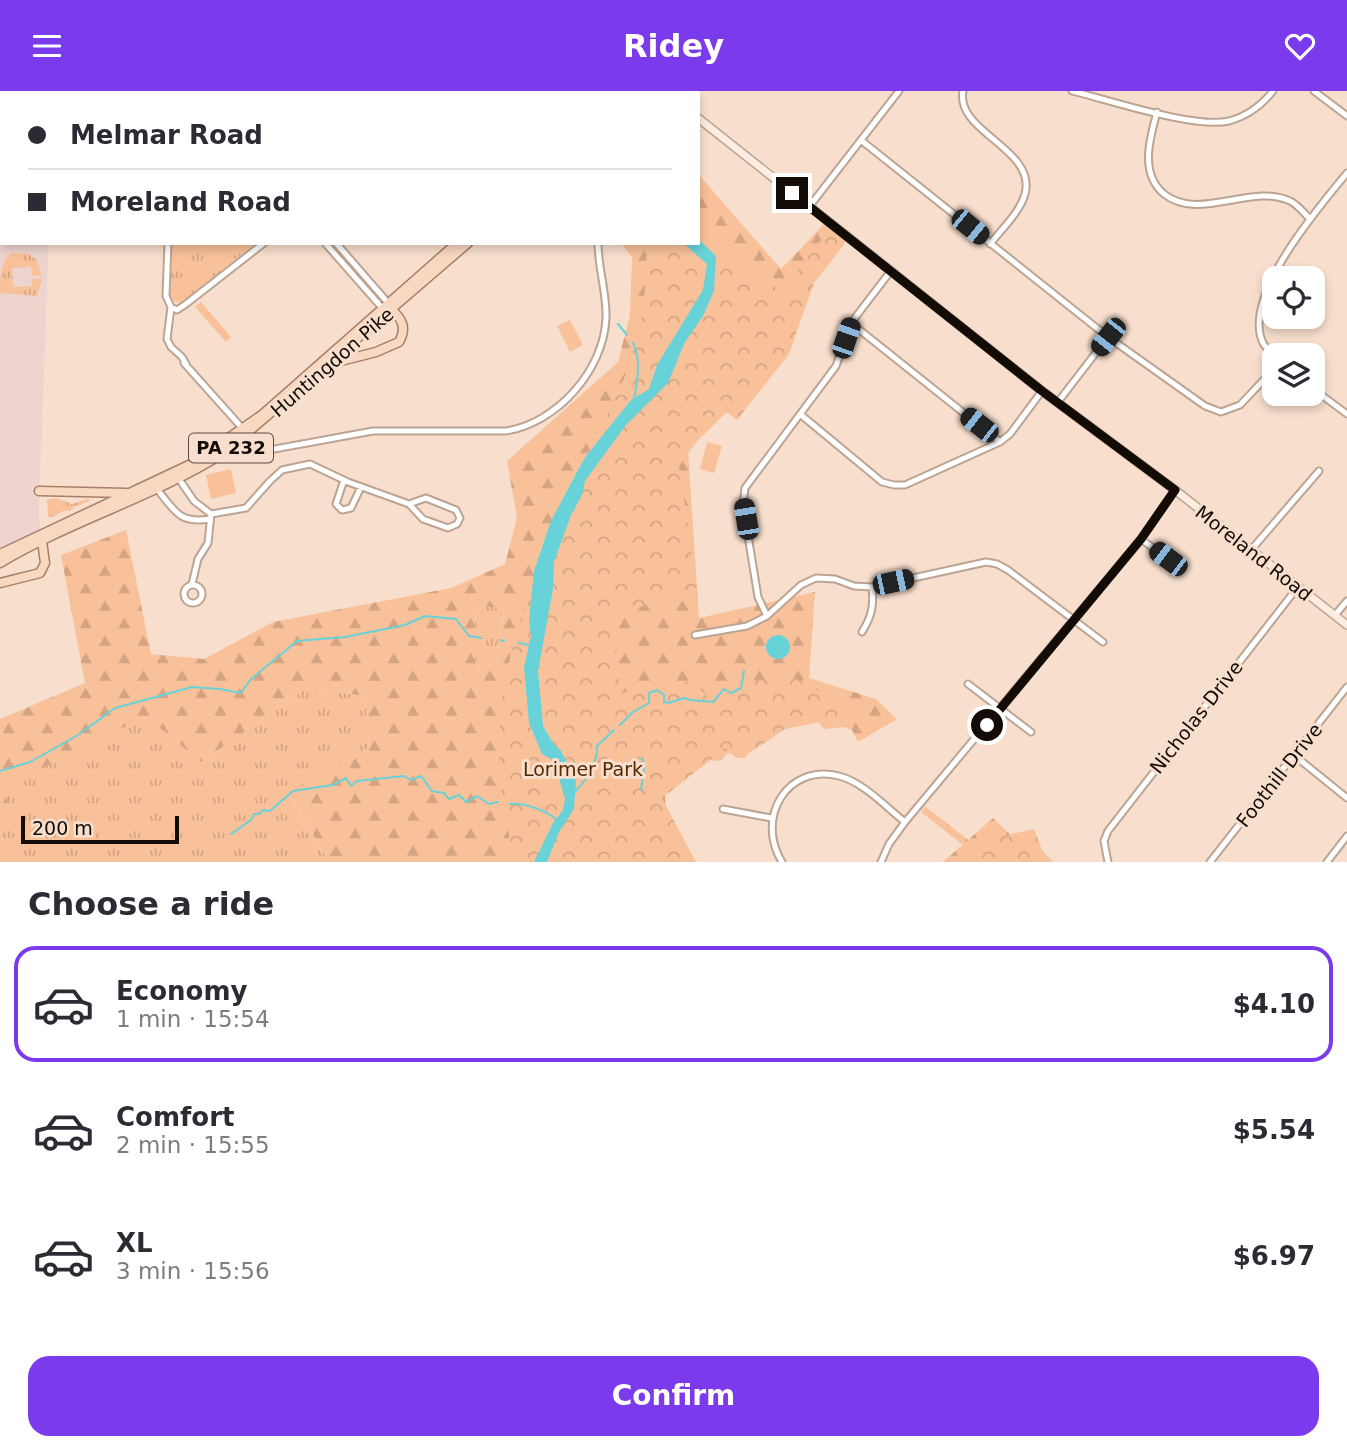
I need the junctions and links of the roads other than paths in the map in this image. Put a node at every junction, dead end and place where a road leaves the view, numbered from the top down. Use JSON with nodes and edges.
{"nodes":[{"id":1,"x":899,"y":91,"type":"edge"},
{"id":2,"x":963,"y":91,"type":"edge"},
{"id":3,"x":1072,"y":91,"type":"edge"},
{"id":4,"x":1273,"y":91,"type":"edge"},
{"id":5,"x":1314,"y":91,"type":"edge"},
{"id":6,"x":1157,"y":112,"type":"junction"},
{"id":7,"x":1347,"y":116,"type":"edge"},
{"id":8,"x":700,"y":120,"type":"edge"},
{"id":9,"x":862,"y":141,"type":"junction"},
{"id":10,"x":1347,"y":173,"type":"edge"},
{"id":11,"x":809,"y":207,"type":"junction"},
{"id":12,"x":1310,"y":219,"type":"junction"},
{"id":13,"x":990,"y":244,"type":"junction"},
{"id":14,"x":168,"y":245,"type":"edge"},
{"id":15,"x":261,"y":245,"type":"edge"},
{"id":16,"x":327,"y":245,"type":"edge"},
{"id":17,"x":338,"y":245,"type":"edge"},
{"id":18,"x":455,"y":245,"type":"edge"},
{"id":19,"x":466,"y":245,"type":"edge"},
{"id":20,"x":598,"y":245,"type":"edge"},
{"id":21,"x":890,"y":272,"type":"junction"},
{"id":22,"x":390,"y":306,"type":"junction"},
{"id":23,"x":171,"y":307,"type":"junction"},
{"id":24,"x":381,"y":309,"type":"junction"},
{"id":25,"x":851,"y":323,"type":"junction"},
{"id":26,"x":1108,"y":337,"type":"junction"},
{"id":27,"x":1263,"y":343,"type":"edge"},
{"id":28,"x":330,"y":363,"type":"junction"},
{"id":29,"x":1262,"y":382,"type":"edge"},
{"id":30,"x":1042,"y":391,"type":"junction"},
{"id":31,"x":1325,"y":397,"type":"edge"},
{"id":32,"x":1058,"y":402,"type":"junction"},
{"id":33,"x":800,"y":414,"type":"junction"},
{"id":34,"x":1347,"y":414,"type":"edge"},
{"id":35,"x":243,"y":429,"type":"junction"},
{"id":36,"x":1000,"y":442,"type":"junction"},
{"id":37,"x":223,"y":454,"type":"junction"},
{"id":38,"x":1319,"y":471,"type":"dead end"},
{"id":39,"x":179,"y":479,"type":"junction"},
{"id":40,"x":344,"y":480,"type":"junction"},
{"id":41,"x":361,"y":487,"type":"junction"},
{"id":42,"x":157,"y":489,"type":"junction"},
{"id":43,"x":1175,"y":490,"type":"junction"},
{"id":44,"x":39,"y":491,"type":"dead end"},
{"id":45,"x":129,"y":493,"type":"junction"},
{"id":46,"x":410,"y":504,"type":"junction"},
{"id":47,"x":211,"y":517,"type":"junction"},
{"id":48,"x":1141,"y":539,"type":"junction"},
{"id":49,"x":42,"y":541,"type":"junction"},
{"id":50,"x":1251,"y":550,"type":"junction"},
{"id":51,"x":0,"y":554,"type":"edge"},
{"id":52,"x":1168,"y":559,"type":"dead end"},
{"id":53,"x":0,"y":563,"type":"edge"},
{"id":54,"x":0,"y":583,"type":"edge"},
{"id":55,"x":192,"y":585,"type":"dead end"},
{"id":56,"x":872,"y":587,"type":"junction"},
{"id":57,"x":1297,"y":587,"type":"junction"},
{"id":58,"x":1347,"y":601,"type":"edge"},
{"id":59,"x":1335,"y":615,"type":"junction"},
{"id":60,"x":767,"y":616,"type":"junction"},
{"id":61,"x":1075,"y":620,"type":"junction"},
{"id":62,"x":1347,"y":625,"type":"edge"},
{"id":63,"x":862,"y":632,"type":"dead end"},
{"id":64,"x":695,"y":635,"type":"dead end"},
{"id":65,"x":1103,"y":642,"type":"dead end"},
{"id":66,"x":968,"y":684,"type":"dead end"},
{"id":67,"x":1347,"y":687,"type":"edge"},
{"id":68,"x":1000,"y":709,"type":"junction"},
{"id":69,"x":1031,"y":732,"type":"dead end"},
{"id":70,"x":1295,"y":756,"type":"junction"},
{"id":71,"x":1347,"y":798,"type":"edge"},
{"id":72,"x":723,"y":809,"type":"dead end"},
{"id":73,"x":771,"y":818,"type":"junction"},
{"id":74,"x":905,"y":822,"type":"junction"},
{"id":75,"x":1347,"y":836,"type":"edge"},
{"id":76,"x":782,"y":862,"type":"edge"},
{"id":77,"x":881,"y":862,"type":"edge"},
{"id":78,"x":1108,"y":862,"type":"edge"},
{"id":79,"x":1210,"y":862,"type":"edge"},
{"id":80,"x":1327,"y":862,"type":"edge"}],
"edges":[{"from":1,"to":9,"type":"street"},
{"from":2,"to":13,"type":"street"},
{"from":3,"to":6,"type":"street"},
{"from":4,"to":6,"type":"street"},
{"from":5,"to":7,"type":"street"},
{"from":6,"to":12,"type":"street"},
{"from":8,"to":11,"type":"street","name":"Moreland Road"},
{"from":9,"to":11,"type":"street"},
{"from":9,"to":13,"type":"street"},
{"from":10,"to":12,"type":"street"},
{"from":11,"to":21,"type":"street","name":"Moreland Road"},
{"from":12,"to":27,"type":"street"},
{"from":13,"to":26,"type":"street"},
{"from":14,"to":23,"type":"street"},
{"from":15,"to":23,"type":"street"},
{"from":16,"to":24,"type":"street"},
{"from":17,"to":22,"type":"street"},
{"from":18,"to":22,"type":"main road","name":"Huntingdon Pike","number":"PA 232"},
{"from":19,"to":22,"type":"main road","name":"Huntingdon Pike","number":"PA 232"},
{"from":20,"to":37,"type":"street"},
{"from":21,"to":25,"type":"street"},
{"from":21,"to":30,"type":"street","name":"Moreland Road"},
{"from":22,"to":24,"type":"main road","name":"Huntingdon Pike","number":"PA 232"},
{"from":22,"to":28,"type":"main road","name":"Huntingdon Pike","number":"PA 232"},
{"from":22,"to":28,"type":"main road"},
{"from":23,"to":35,"type":"street"},
{"from":24,"to":35,"type":"main road","name":"Huntingdon Pike","number":"PA 232"},
{"from":25,"to":33,"type":"street"},
{"from":25,"to":36,"type":"street"},
{"from":26,"to":29,"type":"street"},
{"from":26,"to":32,"type":"street"},
{"from":28,"to":37,"type":"main road","name":"Huntingdon Pike","number":"PA 232"},
{"from":30,"to":32,"type":"street","name":"Moreland Road"},
{"from":30,"to":36,"type":"street"},
{"from":31,"to":34,"type":"street"},
{"from":32,"to":43,"type":"street","name":"Moreland Road"},
{"from":33,"to":36,"type":"street"},
{"from":33,"to":60,"type":"street"},
{"from":35,"to":45,"type":"main road","name":"Huntingdon Pike","number":"PA 232"},
{"from":37,"to":39,"type":"main road","name":"Huntingdon Pike","number":"PA 232"},
{"from":38,"to":50,"type":"street"},
{"from":39,"to":42,"type":"main road","name":"Huntingdon Pike","number":"PA 232"},
{"from":39,"to":47,"type":"street"},
{"from":40,"to":41,"type":"street"},
{"from":40,"to":41,"type":"street"},
{"from":40,"to":47,"type":"street"},
{"from":41,"to":46,"type":"street"},
{"from":42,"to":47,"type":"street"},
{"from":42,"to":49,"type":"main road","name":"Huntingdon Pike","number":"PA 232"},
{"from":43,"to":48,"type":"street"},
{"from":43,"to":50,"type":"street","name":"Moreland Road"},
{"from":44,"to":45,"type":"main road"},
{"from":45,"to":51,"type":"main road","name":"Huntingdon Pike","number":"PA 232"},
{"from":46,"to":46,"type":"street"},
{"from":47,"to":55,"type":"street"},
{"from":48,"to":52,"type":"street"},
{"from":48,"to":61,"type":"street"},
{"from":49,"to":53,"type":"main road","name":"Huntingdon Pike","number":"PA 232"},
{"from":49,"to":54,"type":"main road"},
{"from":50,"to":57,"type":"street","name":"Moreland Road"},
{"from":56,"to":60,"type":"street"},
{"from":56,"to":61,"type":"street"},
{"from":56,"to":63,"type":"street"},
{"from":57,"to":59,"type":"street","name":"Moreland Road"},
{"from":57,"to":78,"type":"street","name":"Nicholas Drive"},
{"from":58,"to":59,"type":"street"},
{"from":59,"to":62,"type":"street","name":"Moreland Road"},
{"from":60,"to":64,"type":"street"},
{"from":61,"to":65,"type":"street"},
{"from":61,"to":68,"type":"street"},
{"from":66,"to":68,"type":"street"},
{"from":67,"to":70,"type":"street","name":"Foothill Drive"},
{"from":68,"to":69,"type":"street"},
{"from":68,"to":74,"type":"street"},
{"from":70,"to":71,"type":"street"},
{"from":70,"to":79,"type":"street","name":"Foothill Drive"},
{"from":72,"to":73,"type":"street"},
{"from":73,"to":74,"type":"street"},
{"from":73,"to":76,"type":"street"},
{"from":74,"to":77,"type":"street"},
{"from":75,"to":80,"type":"street"}]}
